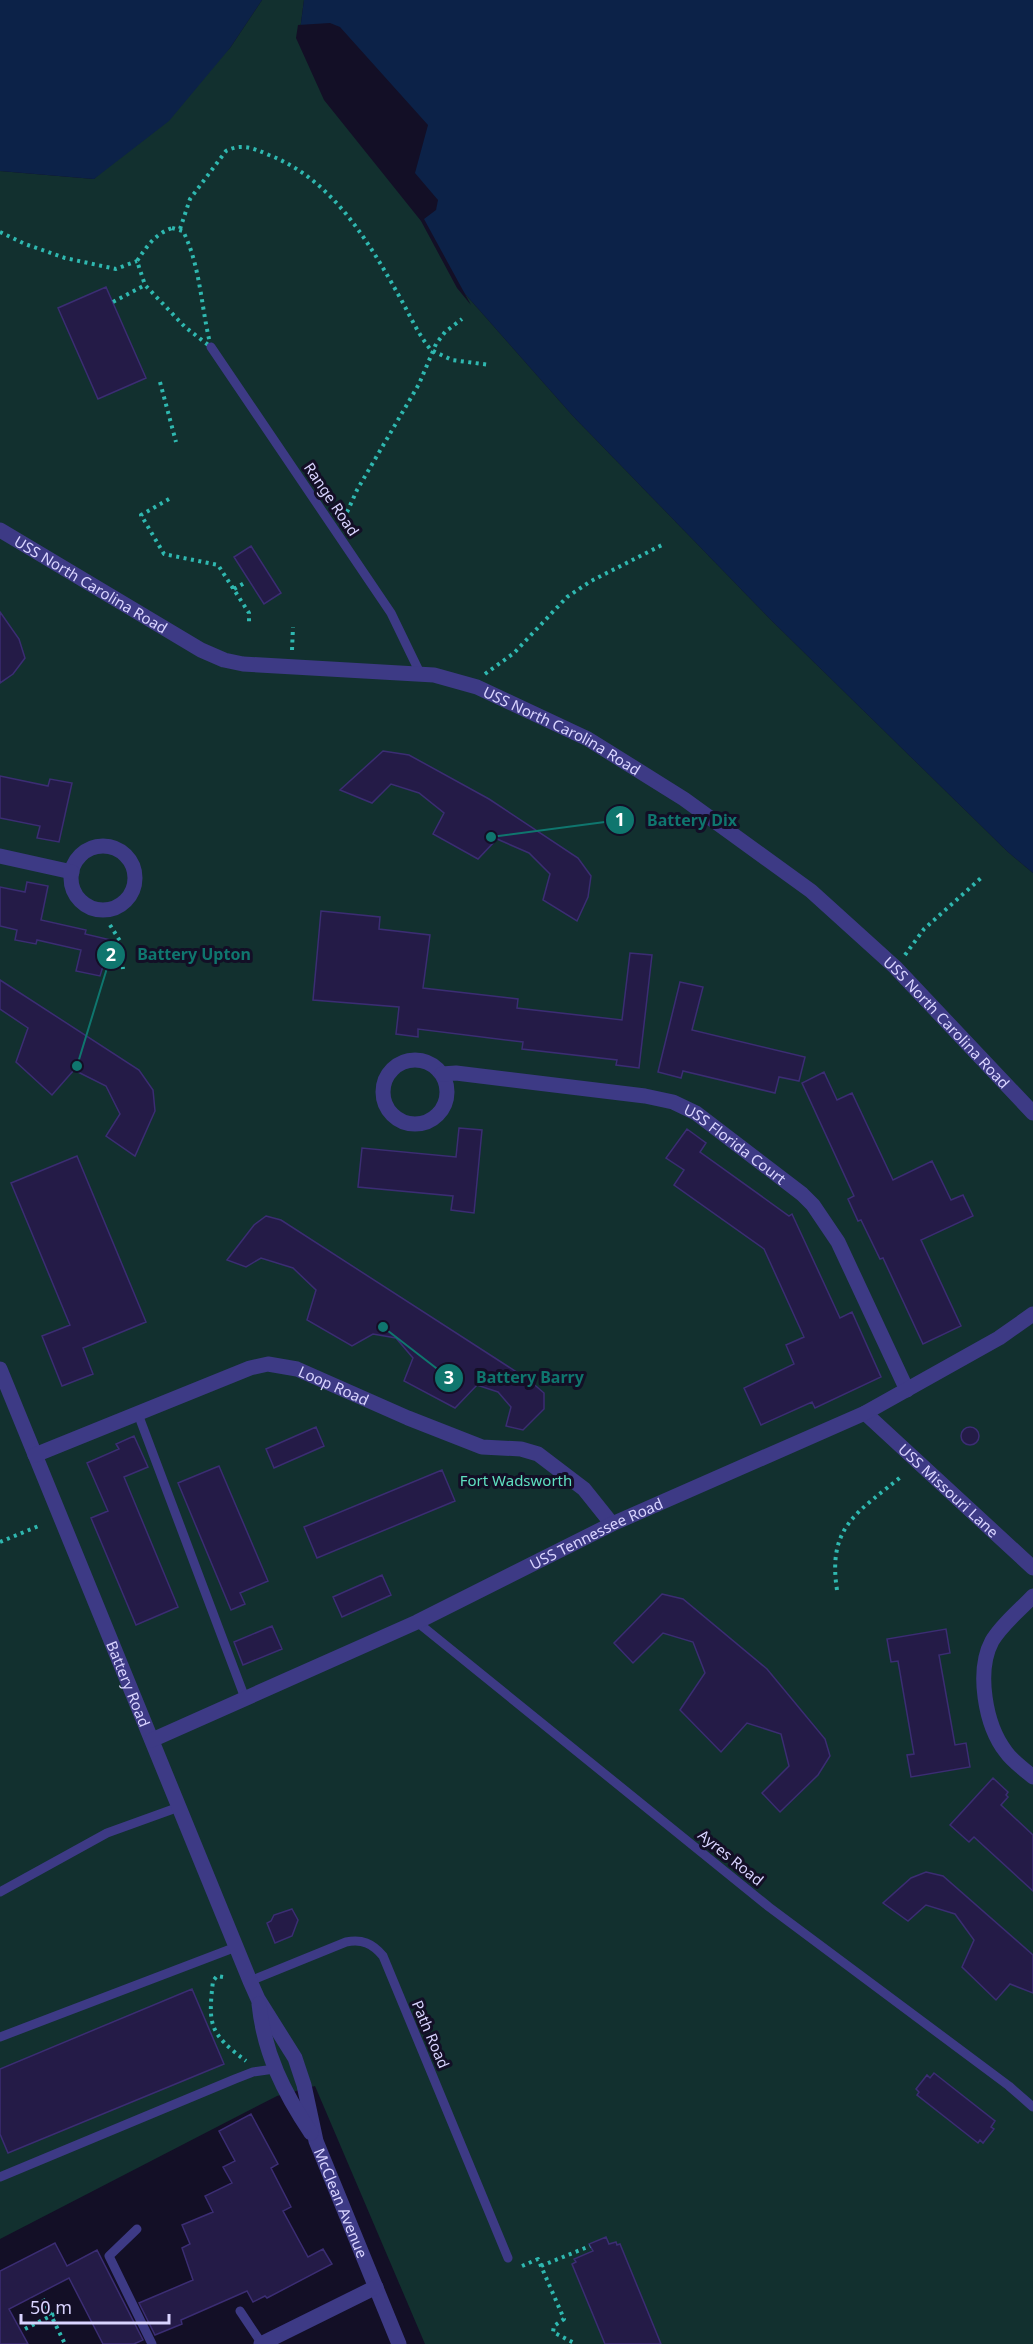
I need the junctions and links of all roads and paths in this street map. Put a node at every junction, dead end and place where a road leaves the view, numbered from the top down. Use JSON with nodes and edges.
{"nodes":[{"id":1,"x":180,"y":229,"type":"junction"},
{"id":2,"x":0,"y":232,"type":"edge"},
{"id":3,"x":137,"y":261,"type":"junction"},
{"id":4,"x":145,"y":285,"type":"junction"},
{"id":5,"x":113,"y":302,"type":"dead end"},
{"id":6,"x":462,"y":319,"type":"dead end"},
{"id":7,"x":211,"y":347,"type":"junction"},
{"id":8,"x":434,"y":352,"type":"junction"},
{"id":9,"x":490,"y":365,"type":"dead end"},
{"id":10,"x":160,"y":382,"type":"dead end"},
{"id":11,"x":176,"y":442,"type":"dead end"},
{"id":12,"x":169,"y":499,"type":"dead end"},
{"id":13,"x":0,"y":530,"type":"edge"},
{"id":14,"x":338,"y":534,"type":"junction"},
{"id":15,"x":662,"y":545,"type":"dead end"},
{"id":16,"x":246,"y":582,"type":"dead end"},
{"id":17,"x":233,"y":589,"type":"junction"},
{"id":18,"x":249,"y":624,"type":"dead end"},
{"id":19,"x":293,"y":627,"type":"dead end"},
{"id":20,"x":292,"y":666,"type":"junction"},
{"id":21,"x":420,"y":673,"type":"junction"},
{"id":22,"x":469,"y":685,"type":"junction"},
{"id":23,"x":0,"y":856,"type":"edge"},
{"id":24,"x":72,"y":872,"type":"junction"},
{"id":25,"x":982,"y":878,"type":"dead end"},
{"id":26,"x":110,"y":925,"type":"dead end"},
{"id":27,"x":894,"y":967,"type":"junction"},
{"id":28,"x":123,"y":969,"type":"dead end"},
{"id":29,"x":442,"y":1074,"type":"junction"},
{"id":30,"x":1033,"y":1113,"type":"edge"},
{"id":31,"x":1033,"y":1314,"type":"edge"},
{"id":32,"x":0,"y":1369,"type":"edge"},
{"id":33,"x":907,"y":1390,"type":"junction"},
{"id":34,"x":865,"y":1413,"type":"junction"},
{"id":35,"x":138,"y":1414,"type":"junction"},
{"id":36,"x":34,"y":1455,"type":"junction"},
{"id":37,"x":903,"y":1475,"type":"dead end"},
{"id":38,"x":612,"y":1524,"type":"junction"},
{"id":39,"x":41,"y":1525,"type":"dead end"},
{"id":40,"x":0,"y":1542,"type":"edge"},
{"id":41,"x":1033,"y":1568,"type":"edge"},
{"id":42,"x":837,"y":1590,"type":"dead end"},
{"id":43,"x":1033,"y":1596,"type":"edge"},
{"id":44,"x":417,"y":1622,"type":"junction"},
{"id":45,"x":245,"y":1698,"type":"junction"},
{"id":46,"x":152,"y":1740,"type":"junction"},
{"id":47,"x":1033,"y":1777,"type":"edge"},
{"id":48,"x":179,"y":1807,"type":"junction"},
{"id":49,"x":0,"y":1892,"type":"edge"},
{"id":50,"x":236,"y":1947,"type":"junction"},
{"id":51,"x":223,"y":1977,"type":"dead end"},
{"id":52,"x":250,"y":1981,"type":"junction"},
{"id":53,"x":258,"y":1999,"type":"junction"},
{"id":54,"x":0,"y":2037,"type":"edge"},
{"id":55,"x":295,"y":2058,"type":"joint"},
{"id":56,"x":253,"y":2063,"type":"dead end"},
{"id":57,"x":274,"y":2070,"type":"junction"},
{"id":58,"x":1033,"y":2107,"type":"edge"},
{"id":59,"x":316,"y":2141,"type":"junction"},
{"id":60,"x":0,"y":2177,"type":"edge"},
{"id":61,"x":136,"y":2229,"type":"dead end"},
{"id":62,"x":590,"y":2246,"type":"dead end"},
{"id":63,"x":508,"y":2258,"type":"dead end"},
{"id":64,"x":522,"y":2266,"type":"dead end"},
{"id":65,"x":541,"y":2266,"type":"junction"},
{"id":66,"x":376,"y":2287,"type":"junction"},
{"id":67,"x":43,"y":2299,"type":"dead end"},
{"id":68,"x":70,"y":2306,"type":"dead end"},
{"id":69,"x":240,"y":2311,"type":"dead end"},
{"id":70,"x":51,"y":2315,"type":"junction"},
{"id":71,"x":25,"y":2329,"type":"dead end"},
{"id":72,"x":65,"y":2344,"type":"edge"},
{"id":73,"x":153,"y":2344,"type":"edge"},
{"id":74,"x":262,"y":2344,"type":"edge"},
{"id":75,"x":399,"y":2344,"type":"edge"},
{"id":76,"x":576,"y":2344,"type":"edge"}],
"edges":[{"from":1,"to":3,"type":"path"},
{"from":1,"to":7,"type":"path"},
{"from":1,"to":8,"type":"path"},
{"from":2,"to":3,"type":"path"},
{"from":3,"to":4,"type":"path"},
{"from":4,"to":5,"type":"path"},
{"from":4,"to":7,"type":"path"},
{"from":6,"to":8,"type":"path"},
{"from":7,"to":14,"type":"lane","name":"Range Road"},
{"from":8,"to":9,"type":"path"},
{"from":8,"to":14,"type":"path"},
{"from":10,"to":11,"type":"path"},
{"from":12,"to":17,"type":"path"},
{"from":13,"to":20,"type":"street","name":"USS North Carolina Road"},
{"from":14,"to":21,"type":"lane","name":"Range Road"},
{"from":15,"to":22,"type":"path"},
{"from":16,"to":17,"type":"path"},
{"from":17,"to":18,"type":"path"},
{"from":19,"to":20,"type":"path"},
{"from":20,"to":21,"type":"street","name":"USS North Carolina Road"},
{"from":21,"to":22,"type":"street","name":"USS North Carolina Road"},
{"from":22,"to":27,"type":"street","name":"USS North Carolina Road"},
{"from":23,"to":24,"type":"street"},
{"from":24,"to":24,"type":"street"},
{"from":25,"to":27,"type":"path"},
{"from":26,"to":28,"type":"path"},
{"from":27,"to":30,"type":"street","name":"USS North Carolina Road"},
{"from":29,"to":29,"type":"street","name":"USS Florida Court"},
{"from":29,"to":33,"type":"street","name":"USS Florida Court"},
{"from":31,"to":33,"type":"street","name":"USS Tennessee Road"},
{"from":32,"to":36,"type":"street","name":"Battery Road"},
{"from":33,"to":34,"type":"street","name":"USS Tennessee Road"},
{"from":34,"to":38,"type":"street","name":"USS Tennessee Road"},
{"from":34,"to":41,"type":"street","name":"USS Missouri Lane"},
{"from":35,"to":36,"type":"street","name":"Loop Road"},
{"from":35,"to":38,"type":"street","name":"Loop Road"},
{"from":35,"to":45,"type":"lane"},
{"from":36,"to":46,"type":"street","name":"Battery Road"},
{"from":37,"to":42,"type":"path"},
{"from":38,"to":44,"type":"street","name":"USS Tennessee Road"},
{"from":39,"to":40,"type":"path"},
{"from":43,"to":47,"type":"street"},
{"from":44,"to":45,"type":"street","name":"USS Tennessee Road"},
{"from":44,"to":58,"type":"lane","name":"Ayres Road"},
{"from":45,"to":46,"type":"street","name":"USS Tennessee Road"},
{"from":46,"to":48,"type":"street","name":"Battery Road"},
{"from":48,"to":49,"type":"lane"},
{"from":48,"to":50,"type":"street","name":"Battery Road"},
{"from":50,"to":52,"type":"street","name":"Battery Road"},
{"from":50,"to":54,"type":"lane"},
{"from":51,"to":56,"type":"path"},
{"from":52,"to":53,"type":"street","name":"Battery Road"},
{"from":52,"to":63,"type":"lane","name":"Path Road"},
{"from":53,"to":55,"type":"street","name":"Battery Road"},
{"from":53,"to":57,"type":"street","name":"Battery Road"},
{"from":55,"to":59,"type":"street","name":"McClean Avenue"},
{"from":57,"to":59,"type":"street","name":"Battery Road"},
{"from":57,"to":60,"type":"lane"},
{"from":59,"to":66,"type":"street","name":"McClean Avenue"},
{"from":61,"to":73,"type":"lane"},
{"from":62,"to":65,"type":"path"},
{"from":64,"to":65,"type":"path"},
{"from":65,"to":76,"type":"path"},
{"from":66,"to":74,"type":"street"},
{"from":66,"to":75,"type":"street","name":"McClean Avenue"},
{"from":67,"to":70,"type":"path"},
{"from":68,"to":70,"type":"path"},
{"from":69,"to":74,"type":"lane"},
{"from":70,"to":71,"type":"path"},
{"from":70,"to":72,"type":"path"}]}
